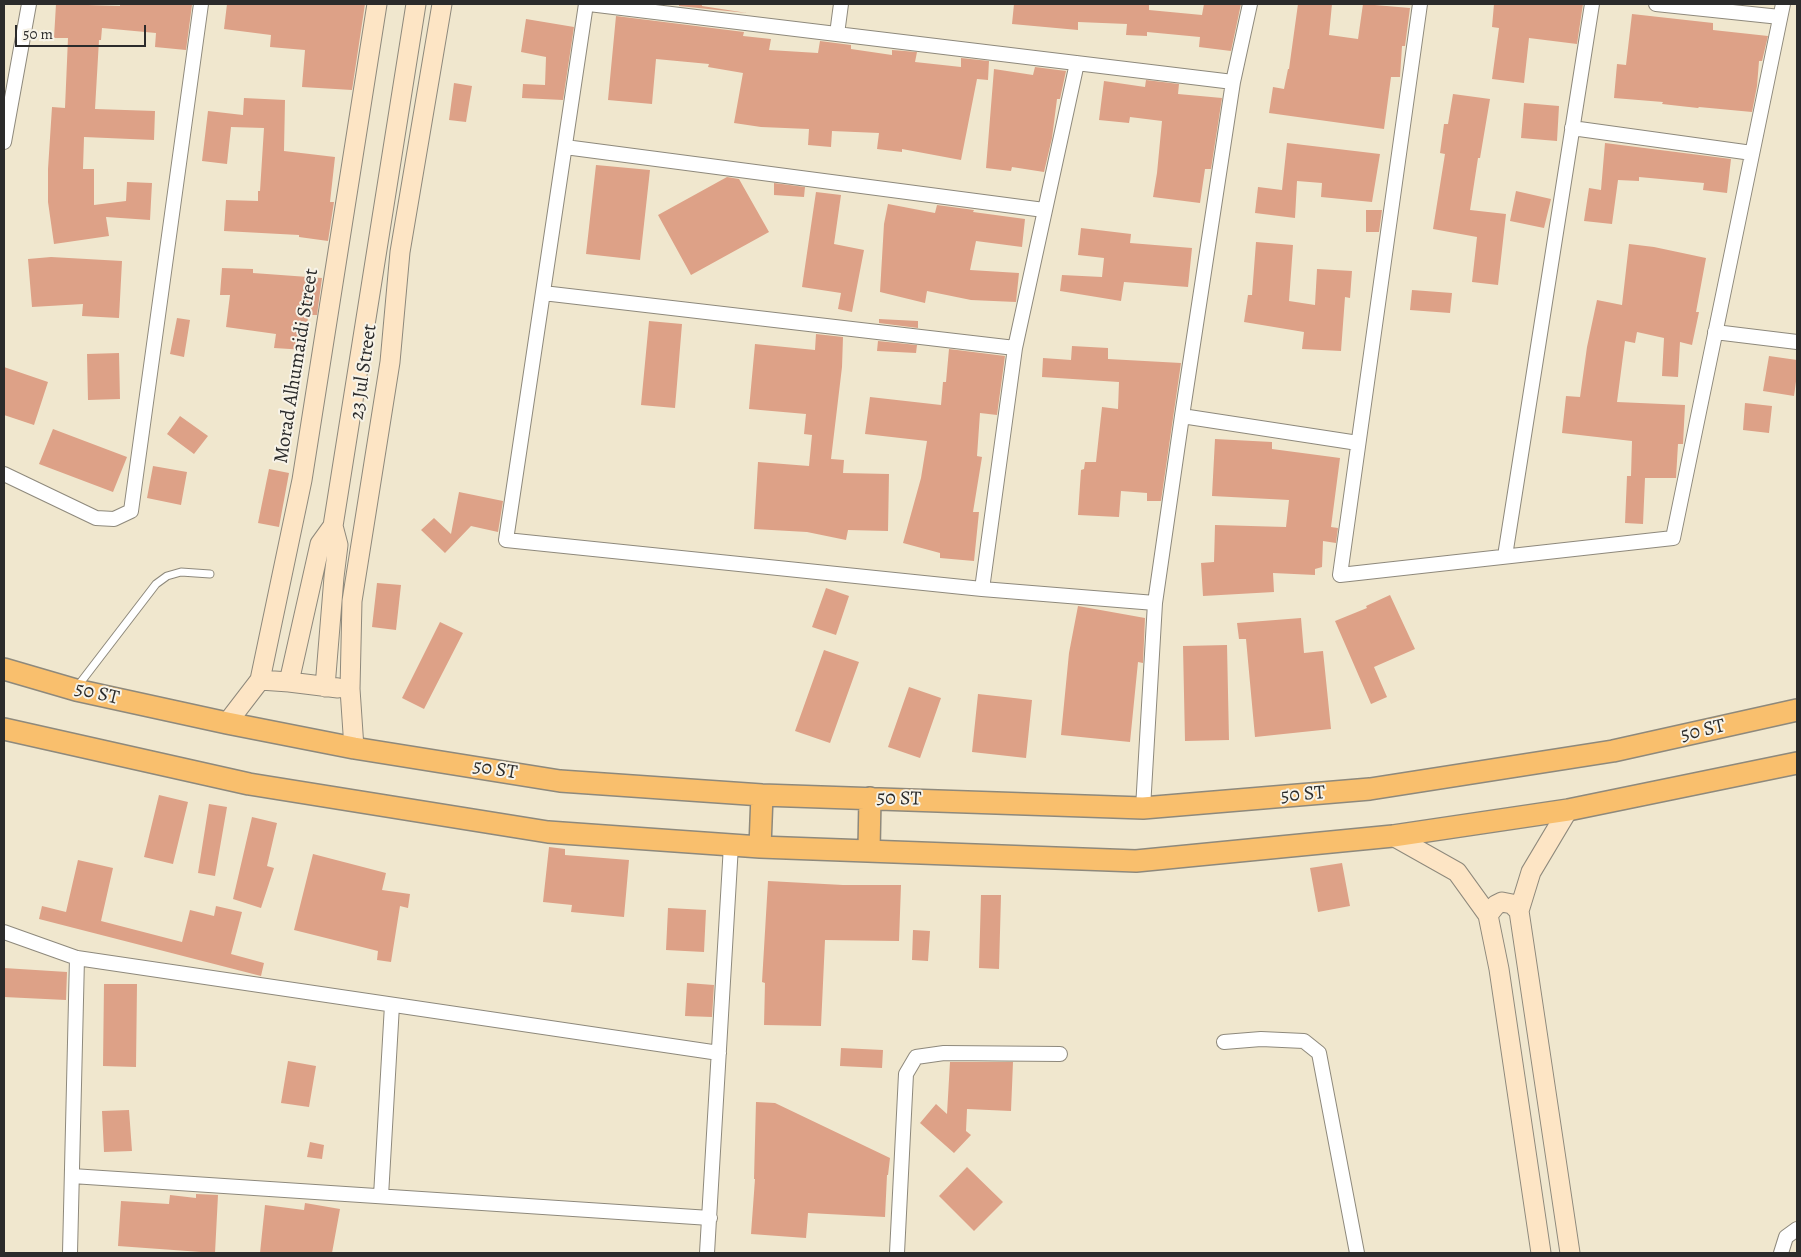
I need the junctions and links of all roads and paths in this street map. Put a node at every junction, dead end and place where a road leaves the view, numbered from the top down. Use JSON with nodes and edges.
{"nodes":[{"id":1,"x":30,"y":4,"type":"edge"},
{"id":2,"x":201,"y":4,"type":"edge"},
{"id":3,"x":377,"y":4,"type":"edge"},
{"id":4,"x":416,"y":4,"type":"edge"},
{"id":5,"x":442,"y":4,"type":"edge"},
{"id":6,"x":588,"y":4,"type":"edge"},
{"id":7,"x":841,"y":4,"type":"edge"},
{"id":8,"x":1250,"y":4,"type":"edge"},
{"id":9,"x":1420,"y":4,"type":"edge"},
{"id":10,"x":1592,"y":4,"type":"edge"},
{"id":11,"x":1656,"y":4,"type":"edge"},
{"id":12,"x":702,"y":11,"type":"edge"},
{"id":13,"x":1781,"y":11,"type":"edge"},
{"id":14,"x":837,"y":34,"type":"junction"},
{"id":15,"x":1077,"y":63,"type":"junction"},
{"id":16,"x":1233,"y":82,"type":"junction"},
{"id":17,"x":1572,"y":128,"type":"junction"},
{"id":18,"x":4,"y":142,"type":"edge"},
{"id":19,"x":565,"y":147,"type":"junction"},
{"id":20,"x":1752,"y":154,"type":"junction"},
{"id":21,"x":1044,"y":210,"type":"junction"},
{"id":22,"x":543,"y":293,"type":"junction"},
{"id":23,"x":1715,"y":332,"type":"junction"},
{"id":24,"x":1797,"y":342,"type":"edge"},
{"id":25,"x":1015,"y":348,"type":"junction"},
{"id":26,"x":1182,"y":416,"type":"junction"},
{"id":27,"x":1358,"y":443,"type":"junction"},
{"id":28,"x":4,"y":474,"type":"edge"},
{"id":29,"x":333,"y":526,"type":"junction"},
{"id":30,"x":1505,"y":556,"type":"junction"},
{"id":31,"x":210,"y":574,"type":"dead end"},
{"id":32,"x":982,"y":589,"type":"junction"},
{"id":33,"x":1155,"y":604,"type":"junction"},
{"id":34,"x":4,"y":668,"type":"edge"},
{"id":35,"x":260,"y":680,"type":"junction"},
{"id":36,"x":289,"y":682,"type":"junction"},
{"id":37,"x":325,"y":687,"type":"junction"},
{"id":38,"x":350,"y":689,"type":"junction"},
{"id":39,"x":76,"y":690,"type":"junction"},
{"id":40,"x":1797,"y":710,"type":"edge"},
{"id":41,"x":227,"y":723,"type":"junction"},
{"id":42,"x":4,"y":729,"type":"edge"},
{"id":43,"x":354,"y":748,"type":"junction"},
{"id":44,"x":1797,"y":763,"type":"edge"},
{"id":45,"x":762,"y":794,"type":"junction"},
{"id":46,"x":870,"y":798,"type":"junction"},
{"id":47,"x":1143,"y":808,"type":"junction"},
{"id":48,"x":1568,"y":810,"type":"junction"},
{"id":49,"x":1393,"y":836,"type":"junction"},
{"id":50,"x":731,"y":845,"type":"junction"},
{"id":51,"x":760,"y":847,"type":"junction"},
{"id":52,"x":869,"y":850,"type":"junction"},
{"id":53,"x":1519,"y":911,"type":"junction"},
{"id":54,"x":1488,"y":915,"type":"junction"},
{"id":55,"x":4,"y":932,"type":"edge"},
{"id":56,"x":77,"y":958,"type":"junction"},
{"id":57,"x":392,"y":1005,"type":"junction"},
{"id":58,"x":1224,"y":1042,"type":"dead end"},
{"id":59,"x":719,"y":1053,"type":"junction"},
{"id":60,"x":1060,"y":1054,"type":"dead end"},
{"id":61,"x":72,"y":1176,"type":"junction"},
{"id":62,"x":381,"y":1196,"type":"junction"},
{"id":63,"x":710,"y":1218,"type":"junction"},
{"id":64,"x":1797,"y":1230,"type":"edge"},
{"id":65,"x":70,"y":1253,"type":"edge"},
{"id":66,"x":708,"y":1253,"type":"edge"},
{"id":67,"x":897,"y":1253,"type":"edge"},
{"id":68,"x":1357,"y":1253,"type":"edge"},
{"id":69,"x":1541,"y":1253,"type":"edge"},
{"id":70,"x":1570,"y":1253,"type":"edge"},
{"id":71,"x":1781,"y":1253,"type":"edge"}],
"edges":[{"from":1,"to":18,"type":"street"},
{"from":2,"to":28,"type":"street"},
{"from":3,"to":35,"type":"street","name":"Morad Alhumaidi Street"},
{"from":4,"to":29,"type":"street"},
{"from":5,"to":38,"type":"street","name":"23 Jul Street"},
{"from":6,"to":12,"type":"street"},
{"from":6,"to":19,"type":"street"},
{"from":7,"to":14,"type":"street"},
{"from":8,"to":16,"type":"street"},
{"from":9,"to":27,"type":"street"},
{"from":10,"to":17,"type":"street"},
{"from":11,"to":13,"type":"street"},
{"from":12,"to":14,"type":"street"},
{"from":13,"to":20,"type":"street"},
{"from":14,"to":15,"type":"street"},
{"from":15,"to":16,"type":"street"},
{"from":15,"to":21,"type":"street"},
{"from":16,"to":26,"type":"street"},
{"from":17,"to":20,"type":"street"},
{"from":17,"to":30,"type":"street"},
{"from":19,"to":21,"type":"street"},
{"from":19,"to":22,"type":"street"},
{"from":20,"to":23,"type":"street"},
{"from":21,"to":25,"type":"street"},
{"from":22,"to":25,"type":"street"},
{"from":22,"to":32,"type":"street"},
{"from":23,"to":24,"type":"street"},
{"from":23,"to":30,"type":"street"},
{"from":25,"to":32,"type":"street"},
{"from":26,"to":27,"type":"street"},
{"from":26,"to":33,"type":"street"},
{"from":27,"to":30,"type":"street"},
{"from":29,"to":36,"type":"street"},
{"from":29,"to":37,"type":"street"},
{"from":31,"to":39,"type":"lane"},
{"from":32,"to":33,"type":"street"},
{"from":33,"to":47,"type":"street"},
{"from":34,"to":39,"type":"main road","name":"50 ST"},
{"from":35,"to":36,"type":"street"},
{"from":35,"to":41,"type":"street","name":"Morad Alhumaidi Street"},
{"from":36,"to":37,"type":"street"},
{"from":37,"to":38,"type":"street"},
{"from":38,"to":43,"type":"street","name":"23 Jul Street"},
{"from":39,"to":41,"type":"main road","name":"50 ST"},
{"from":40,"to":47,"type":"main road","name":"50 ST"},
{"from":41,"to":43,"type":"main road","name":"50 ST"},
{"from":42,"to":50,"type":"main road"},
{"from":43,"to":45,"type":"main road","name":"50 ST"},
{"from":44,"to":48,"type":"main road"},
{"from":45,"to":46,"type":"main road","name":"50 ST"},
{"from":45,"to":51,"type":"main road"},
{"from":46,"to":47,"type":"main road","name":"50 ST"},
{"from":46,"to":52,"type":"main road"},
{"from":48,"to":49,"type":"main road"},
{"from":48,"to":53,"type":"street"},
{"from":49,"to":52,"type":"main road"},
{"from":49,"to":54,"type":"street"},
{"from":50,"to":51,"type":"main road"},
{"from":50,"to":59,"type":"street"},
{"from":51,"to":52,"type":"main road"},
{"from":53,"to":54,"type":"street"},
{"from":53,"to":70,"type":"street"},
{"from":54,"to":69,"type":"street"},
{"from":55,"to":56,"type":"street"},
{"from":56,"to":57,"type":"street"},
{"from":56,"to":61,"type":"street"},
{"from":57,"to":59,"type":"street"},
{"from":57,"to":62,"type":"street"},
{"from":58,"to":68,"type":"street"},
{"from":59,"to":63,"type":"street"},
{"from":60,"to":67,"type":"street"},
{"from":61,"to":62,"type":"street"},
{"from":61,"to":65,"type":"street"},
{"from":62,"to":63,"type":"street"},
{"from":63,"to":66,"type":"street"},
{"from":64,"to":71,"type":"street"}]}
